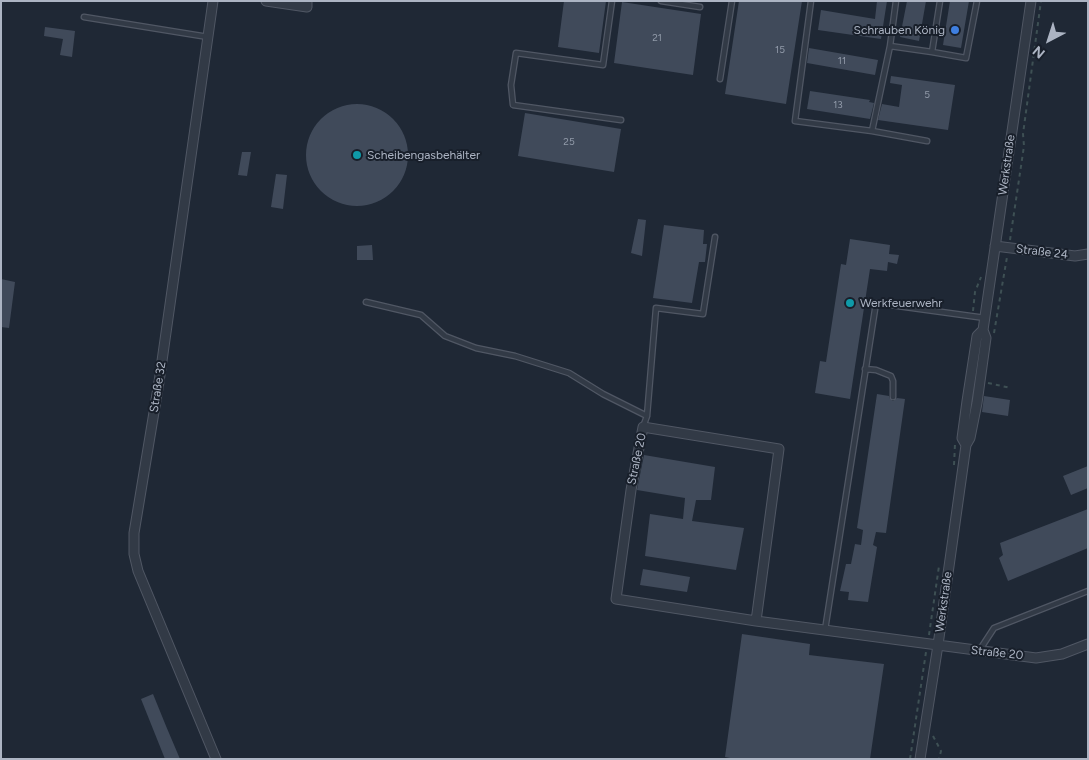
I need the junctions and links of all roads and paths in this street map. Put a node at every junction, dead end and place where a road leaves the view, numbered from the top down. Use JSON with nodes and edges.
{"nodes":[{"id":1,"x":213,"y":1,"type":"edge"},
{"id":2,"x":266,"y":1,"type":"edge"},
{"id":3,"x":612,"y":1,"type":"edge"},
{"id":4,"x":661,"y":1,"type":"edge"},
{"id":5,"x":732,"y":1,"type":"edge"},
{"id":6,"x":811,"y":1,"type":"edge"},
{"id":7,"x":896,"y":1,"type":"edge"},
{"id":8,"x":940,"y":1,"type":"edge"},
{"id":9,"x":977,"y":1,"type":"edge"},
{"id":10,"x":1031,"y":1,"type":"edge"},
{"id":11,"x":1041,"y":1,"type":"edge"},
{"id":12,"x":307,"y":4,"type":"edge"},
{"id":13,"x":700,"y":7,"type":"dead end"},
{"id":14,"x":84,"y":17,"type":"dead end"},
{"id":15,"x":208,"y":37,"type":"junction"},
{"id":16,"x":890,"y":46,"type":"junction"},
{"id":17,"x":932,"y":52,"type":"junction"},
{"id":18,"x":720,"y":79,"type":"dead end"},
{"id":19,"x":621,"y":120,"type":"dead end"},
{"id":20,"x":872,"y":131,"type":"junction"},
{"id":21,"x":927,"y":141,"type":"dead end"},
{"id":22,"x":715,"y":237,"type":"dead end"},
{"id":23,"x":995,"y":246,"type":"junction"},
{"id":24,"x":1008,"y":248,"type":"junction"},
{"id":25,"x":1088,"y":254,"type":"edge"},
{"id":26,"x":366,"y":302,"type":"dead end"},
{"id":27,"x":985,"y":318,"type":"junction"},
{"id":28,"x":994,"y":334,"type":"dead end"},
{"id":29,"x":865,"y":369,"type":"junction"},
{"id":30,"x":986,"y":383,"type":"dead end"},
{"id":31,"x":1011,"y":388,"type":"dead end"},
{"id":32,"x":893,"y":397,"type":"dead end"},
{"id":33,"x":647,"y":416,"type":"junction"},
{"id":34,"x":643,"y":427,"type":"junction"},
{"id":35,"x":955,"y":441,"type":"dead end"},
{"id":36,"x":953,"y":470,"type":"dead end"},
{"id":37,"x":939,"y":566,"type":"dead end"},
{"id":38,"x":1088,"y":591,"type":"edge"},
{"id":39,"x":756,"y":621,"type":"junction"},
{"id":40,"x":825,"y":630,"type":"junction"},
{"id":41,"x":928,"y":643,"type":"junction"},
{"id":42,"x":1088,"y":644,"type":"edge"},
{"id":43,"x":938,"y":645,"type":"junction"},
{"id":44,"x":979,"y":651,"type":"junction"},
{"id":45,"x":216,"y":759,"type":"edge"},
{"id":46,"x":910,"y":759,"type":"edge"},
{"id":47,"x":920,"y":759,"type":"edge"}],
"edges":[{"from":1,"to":15,"type":"street","name":"Straße 32"},
{"from":2,"to":12,"type":"street"},
{"from":3,"to":19,"type":"lane"},
{"from":4,"to":13,"type":"lane"},
{"from":5,"to":18,"type":"lane"},
{"from":6,"to":20,"type":"lane"},
{"from":7,"to":16,"type":"lane"},
{"from":8,"to":17,"type":"lane"},
{"from":9,"to":17,"type":"lane"},
{"from":10,"to":23,"type":"street","name":"Werkstraße"},
{"from":11,"to":24,"type":"path"},
{"from":14,"to":15,"type":"lane"},
{"from":15,"to":45,"type":"street","name":"Straße 32"},
{"from":16,"to":17,"type":"lane"},
{"from":16,"to":20,"type":"lane"},
{"from":20,"to":21,"type":"lane"},
{"from":22,"to":33,"type":"lane"},
{"from":23,"to":24,"type":"street","name":"Straße 24"},
{"from":23,"to":27,"type":"street","name":"Werkstraße"},
{"from":24,"to":25,"type":"street","name":"Straße 24"},
{"from":24,"to":28,"type":"path"},
{"from":26,"to":33,"type":"lane"},
{"from":27,"to":29,"type":"lane"},
{"from":27,"to":43,"type":"street","name":"Werkstraße"},
{"from":29,"to":32,"type":"lane"},
{"from":29,"to":40,"type":"lane"},
{"from":30,"to":31,"type":"path"},
{"from":33,"to":34,"type":"lane"},
{"from":34,"to":39,"type":"street","name":"Straße 20"},
{"from":34,"to":39,"type":"street","name":"Straße 20"},
{"from":35,"to":36,"type":"path"},
{"from":37,"to":41,"type":"path"},
{"from":38,"to":44,"type":"lane"},
{"from":39,"to":40,"type":"street","name":"Straße 20"},
{"from":40,"to":41,"type":"street","name":"Straße 20"},
{"from":41,"to":43,"type":"street","name":"Straße 20"},
{"from":41,"to":46,"type":"path"},
{"from":42,"to":44,"type":"street","name":"Straße 20"},
{"from":43,"to":44,"type":"street","name":"Straße 20"},
{"from":43,"to":47,"type":"street","name":"Werkstraße"}]}
